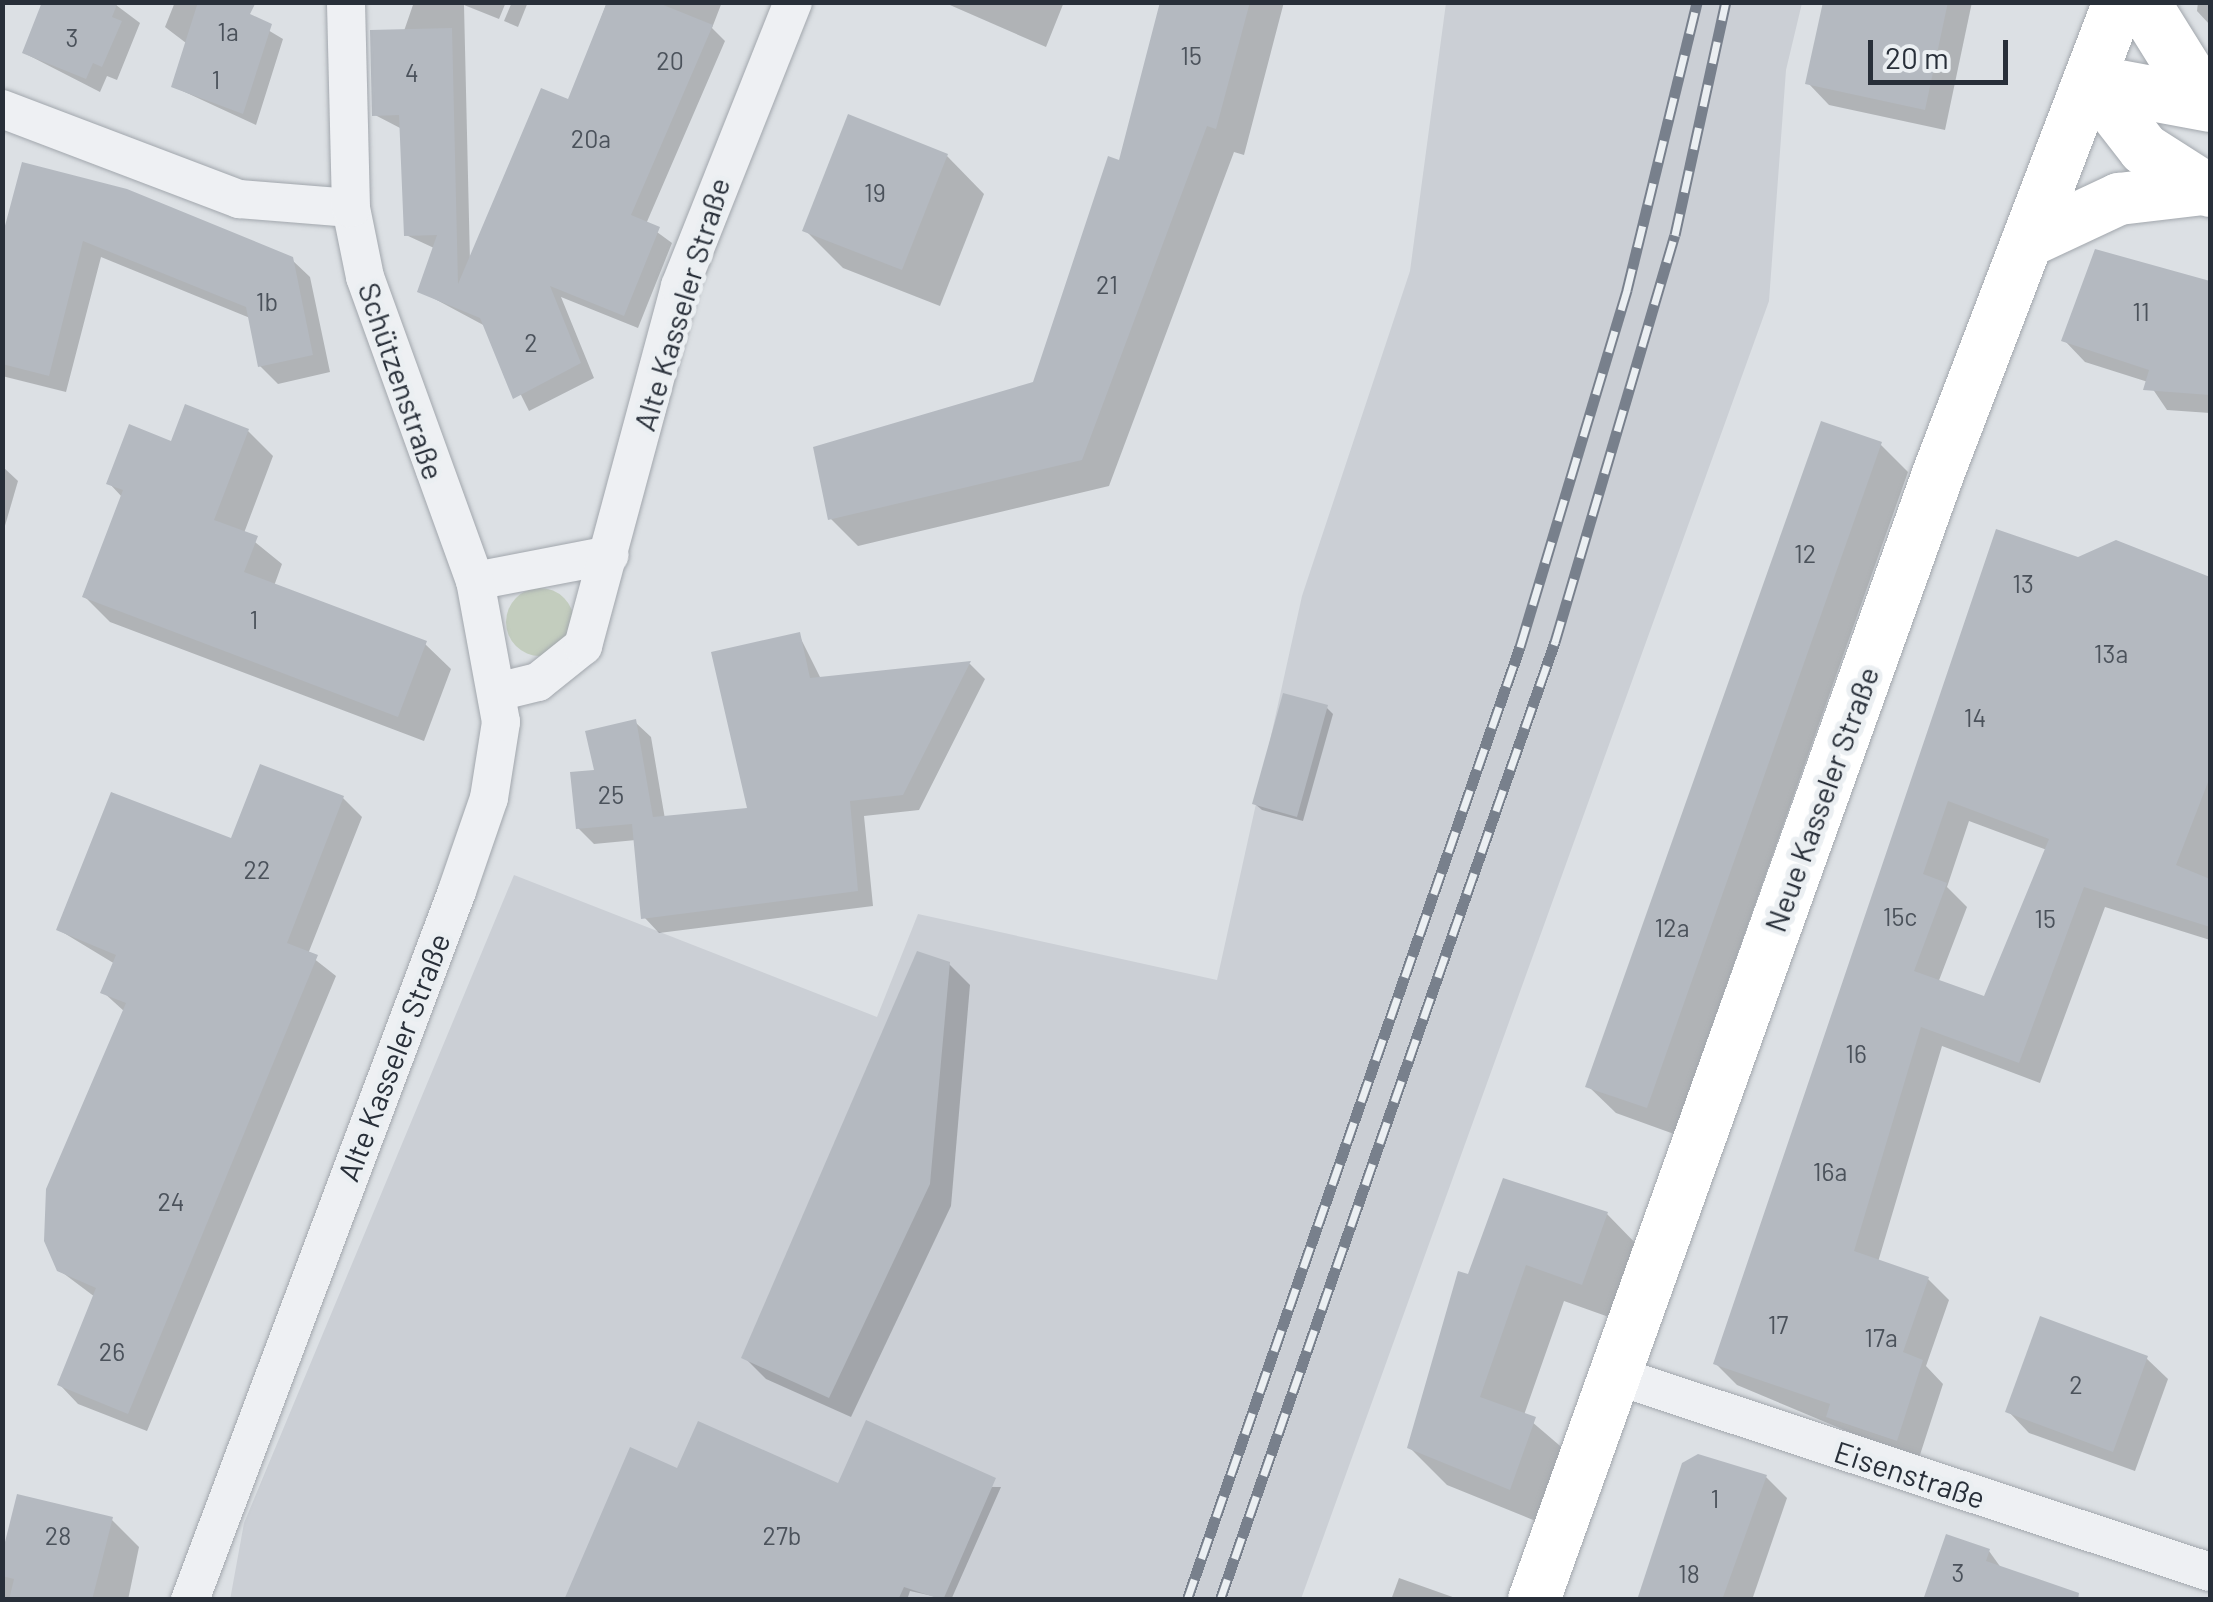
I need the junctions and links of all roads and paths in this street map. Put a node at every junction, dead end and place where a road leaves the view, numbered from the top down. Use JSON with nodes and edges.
{"nodes":[{"id":1,"x":346,"y":2,"type":"edge"},
{"id":2,"x":793,"y":2,"type":"edge"},
{"id":3,"x":2119,"y":2,"type":"edge"},
{"id":4,"x":2142,"y":2,"type":"edge"},
{"id":5,"x":2092,"y":82,"type":"junction"},
{"id":6,"x":2207,"y":101,"type":"edge"},
{"id":7,"x":2,"y":109,"type":"edge"},
{"id":8,"x":2207,"y":190,"type":"edge"},
{"id":9,"x":351,"y":208,"type":"junction"},
{"id":10,"x":2027,"y":242,"type":"junction"},
{"id":11,"x":610,"y":555,"type":"junction"},
{"id":12,"x":475,"y":581,"type":"junction"},
{"id":13,"x":497,"y":692,"type":"junction"},
{"id":14,"x":1611,"y":1374,"type":"junction"},
{"id":15,"x":2210,"y":1572,"type":"edge"},
{"id":16,"x":190,"y":1600,"type":"edge"},
{"id":17,"x":1534,"y":1600,"type":"edge"}],
"edges":[{"from":1,"to":9,"type":"street","name":"Schützenstraße"},
{"from":2,"to":11,"type":"street","name":"Alte Kasseler Straße"},
{"from":3,"to":5,"type":"main road","name":"Neue Kasseler Straße"},
{"from":4,"to":6,"type":"highway"},
{"from":5,"to":6,"type":"highway"},
{"from":5,"to":8,"type":"main road"},
{"from":5,"to":10,"type":"main road","name":"Neue Kasseler Straße"},
{"from":7,"to":9,"type":"street"},
{"from":8,"to":10,"type":"main road"},
{"from":9,"to":12,"type":"street","name":"Schützenstraße"},
{"from":10,"to":14,"type":"main road","name":"Neue Kasseler Straße"},
{"from":11,"to":12,"type":"street"},
{"from":11,"to":13,"type":"street","name":"Alte Kasseler Straße"},
{"from":12,"to":13,"type":"street","name":"Schützenstraße"},
{"from":13,"to":16,"type":"street","name":"Alte Kasseler Straße"},
{"from":14,"to":15,"type":"street","name":"Eisenstraße"},
{"from":14,"to":17,"type":"main road","name":"Neue Kasseler Straße"}]}
